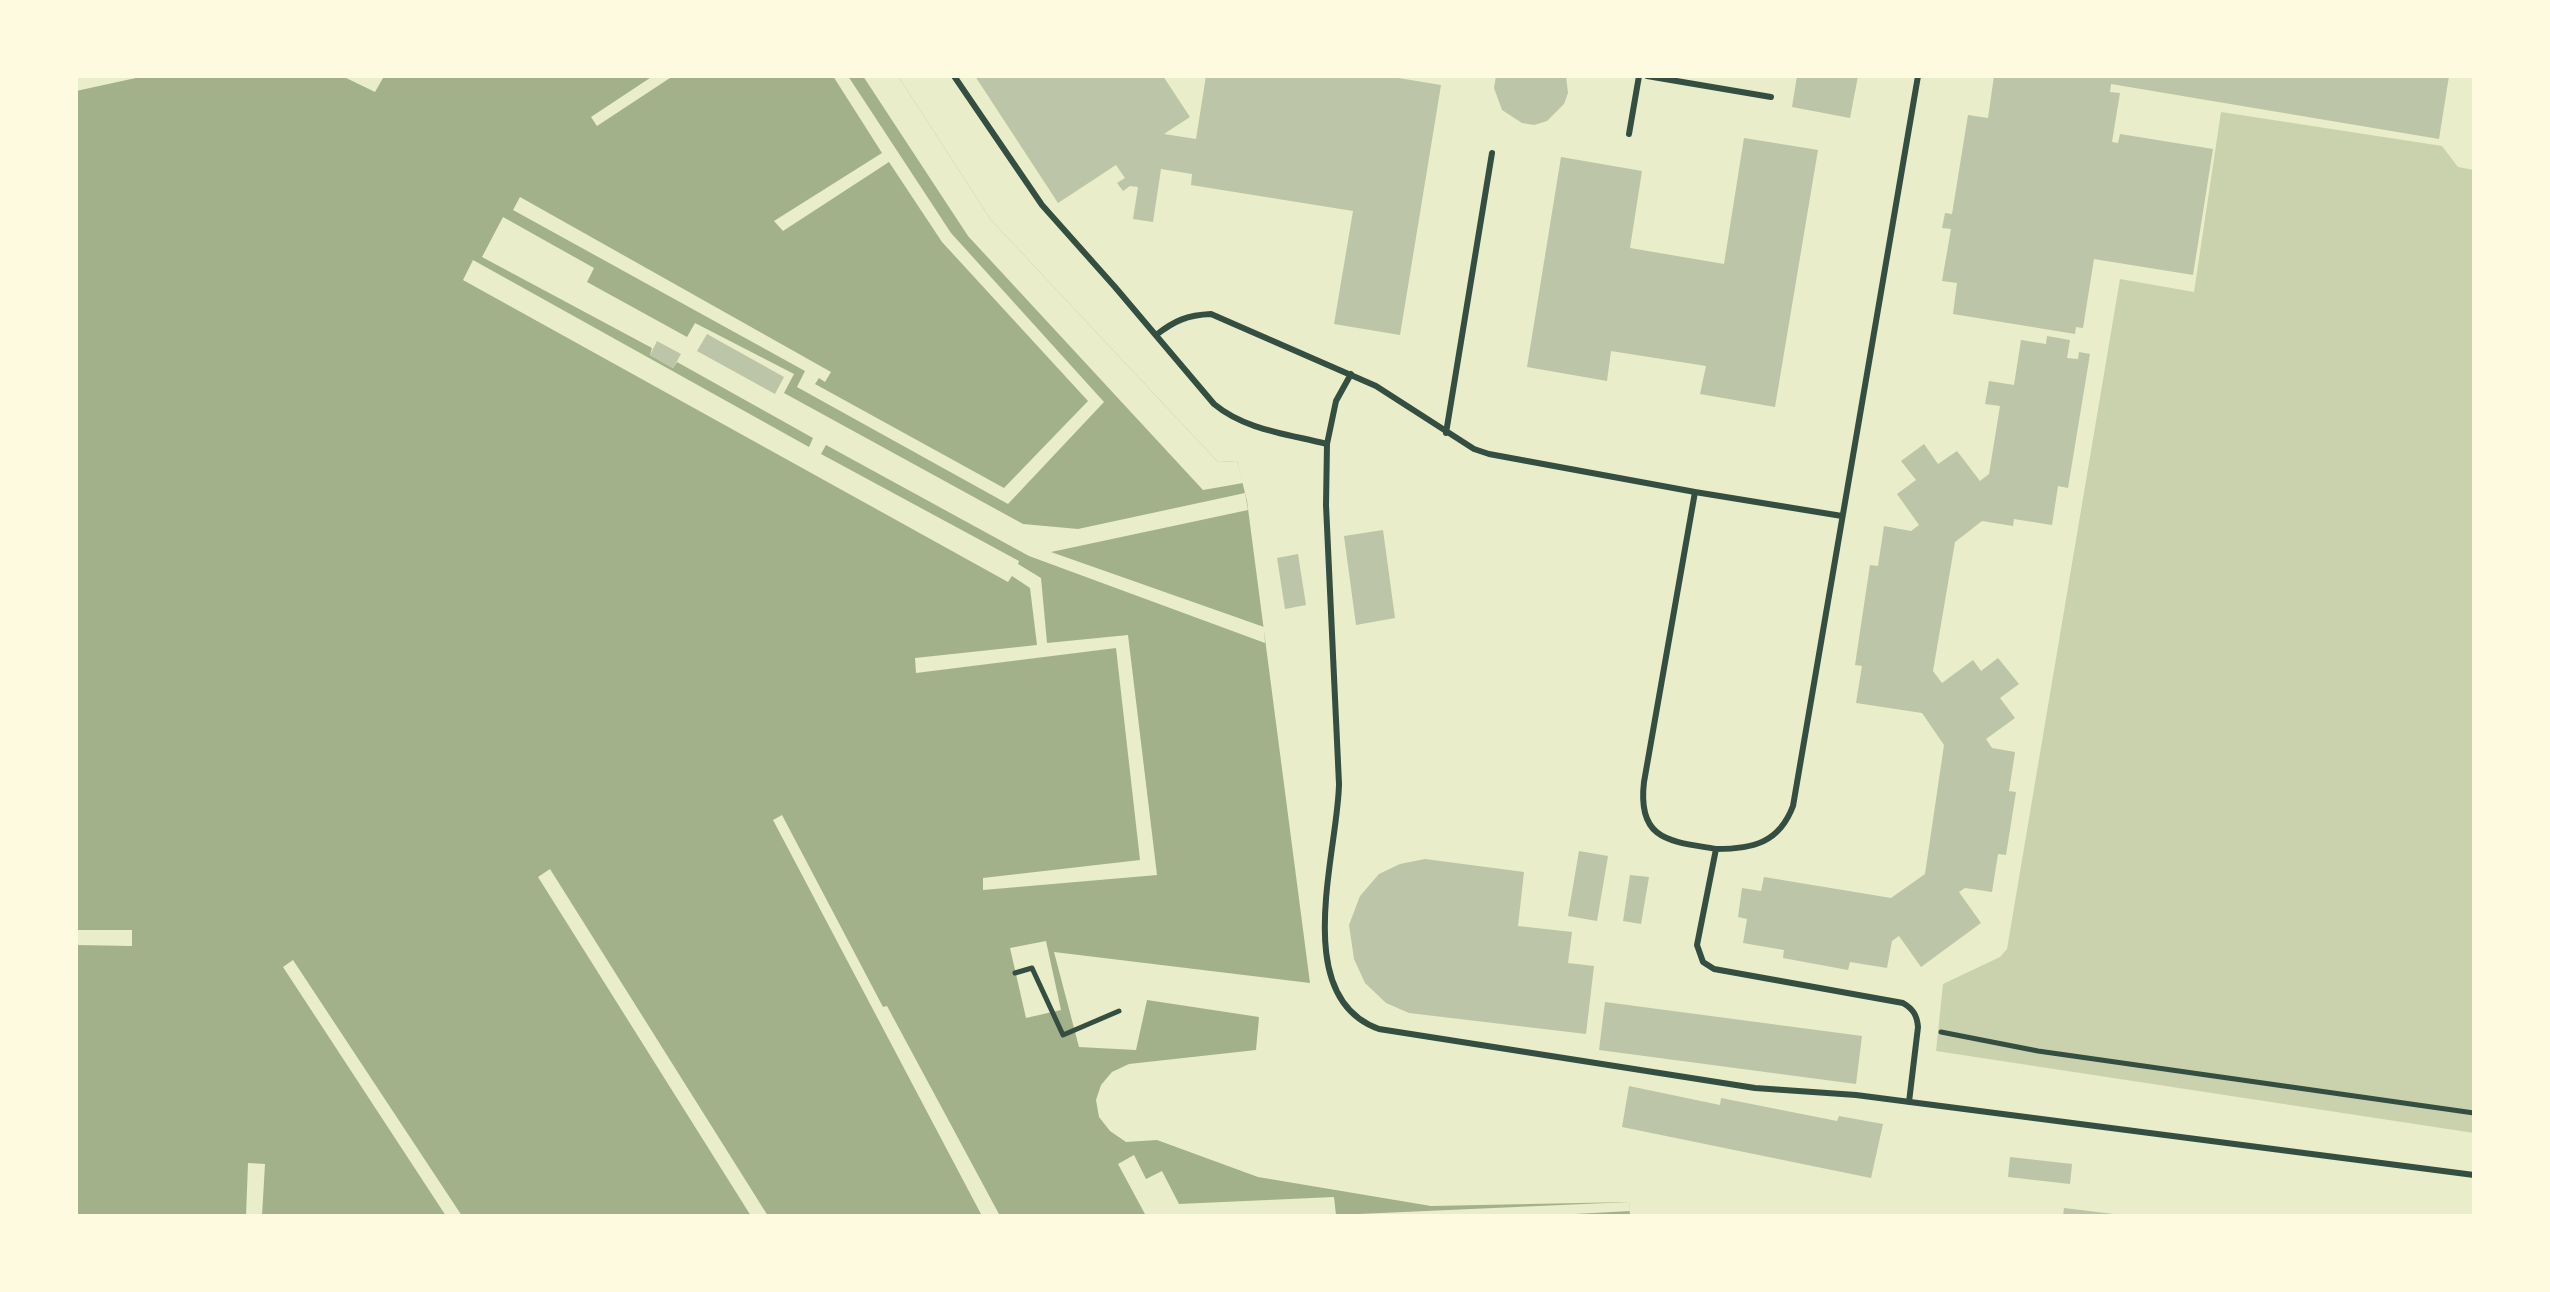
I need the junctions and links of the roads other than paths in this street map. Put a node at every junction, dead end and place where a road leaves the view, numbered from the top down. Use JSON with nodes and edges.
{"nodes":[{"id":1,"x":954,"y":76,"type":"edge"},
{"id":2,"x":1639,"y":76,"type":"edge"},
{"id":3,"x":1647,"y":76,"type":"edge"},
{"id":4,"x":1918,"y":76,"type":"edge"},
{"id":5,"x":1771,"y":97,"type":"dead end"},
{"id":6,"x":1629,"y":134,"type":"dead end"},
{"id":7,"x":1492,"y":153,"type":"dead end"},
{"id":8,"x":1156,"y":335,"type":"junction"},
{"id":9,"x":1351,"y":374,"type":"junction"},
{"id":10,"x":1446,"y":433,"type":"junction"},
{"id":11,"x":1327,"y":444,"type":"junction"},
{"id":12,"x":1695,"y":492,"type":"junction"},
{"id":13,"x":1842,"y":516,"type":"junction"},
{"id":14,"x":1716,"y":849,"type":"junction"},
{"id":15,"x":1909,"y":1102,"type":"junction"},
{"id":16,"x":2474,"y":1175,"type":"edge"}],
"edges":[{"from":1,"to":8,"type":"lane"},
{"from":2,"to":6,"type":"lane"},
{"from":3,"to":5,"type":"lane"},
{"from":4,"to":13,"type":"lane"},
{"from":7,"to":10,"type":"lane"},
{"from":8,"to":9,"type":"lane"},
{"from":8,"to":11,"type":"lane"},
{"from":9,"to":10,"type":"lane"},
{"from":9,"to":11,"type":"lane"},
{"from":10,"to":12,"type":"lane"},
{"from":11,"to":15,"type":"lane"},
{"from":12,"to":13,"type":"lane"},
{"from":12,"to":14,"type":"lane"},
{"from":13,"to":14,"type":"lane"},
{"from":14,"to":15,"type":"lane"},
{"from":15,"to":16,"type":"lane"}]}
